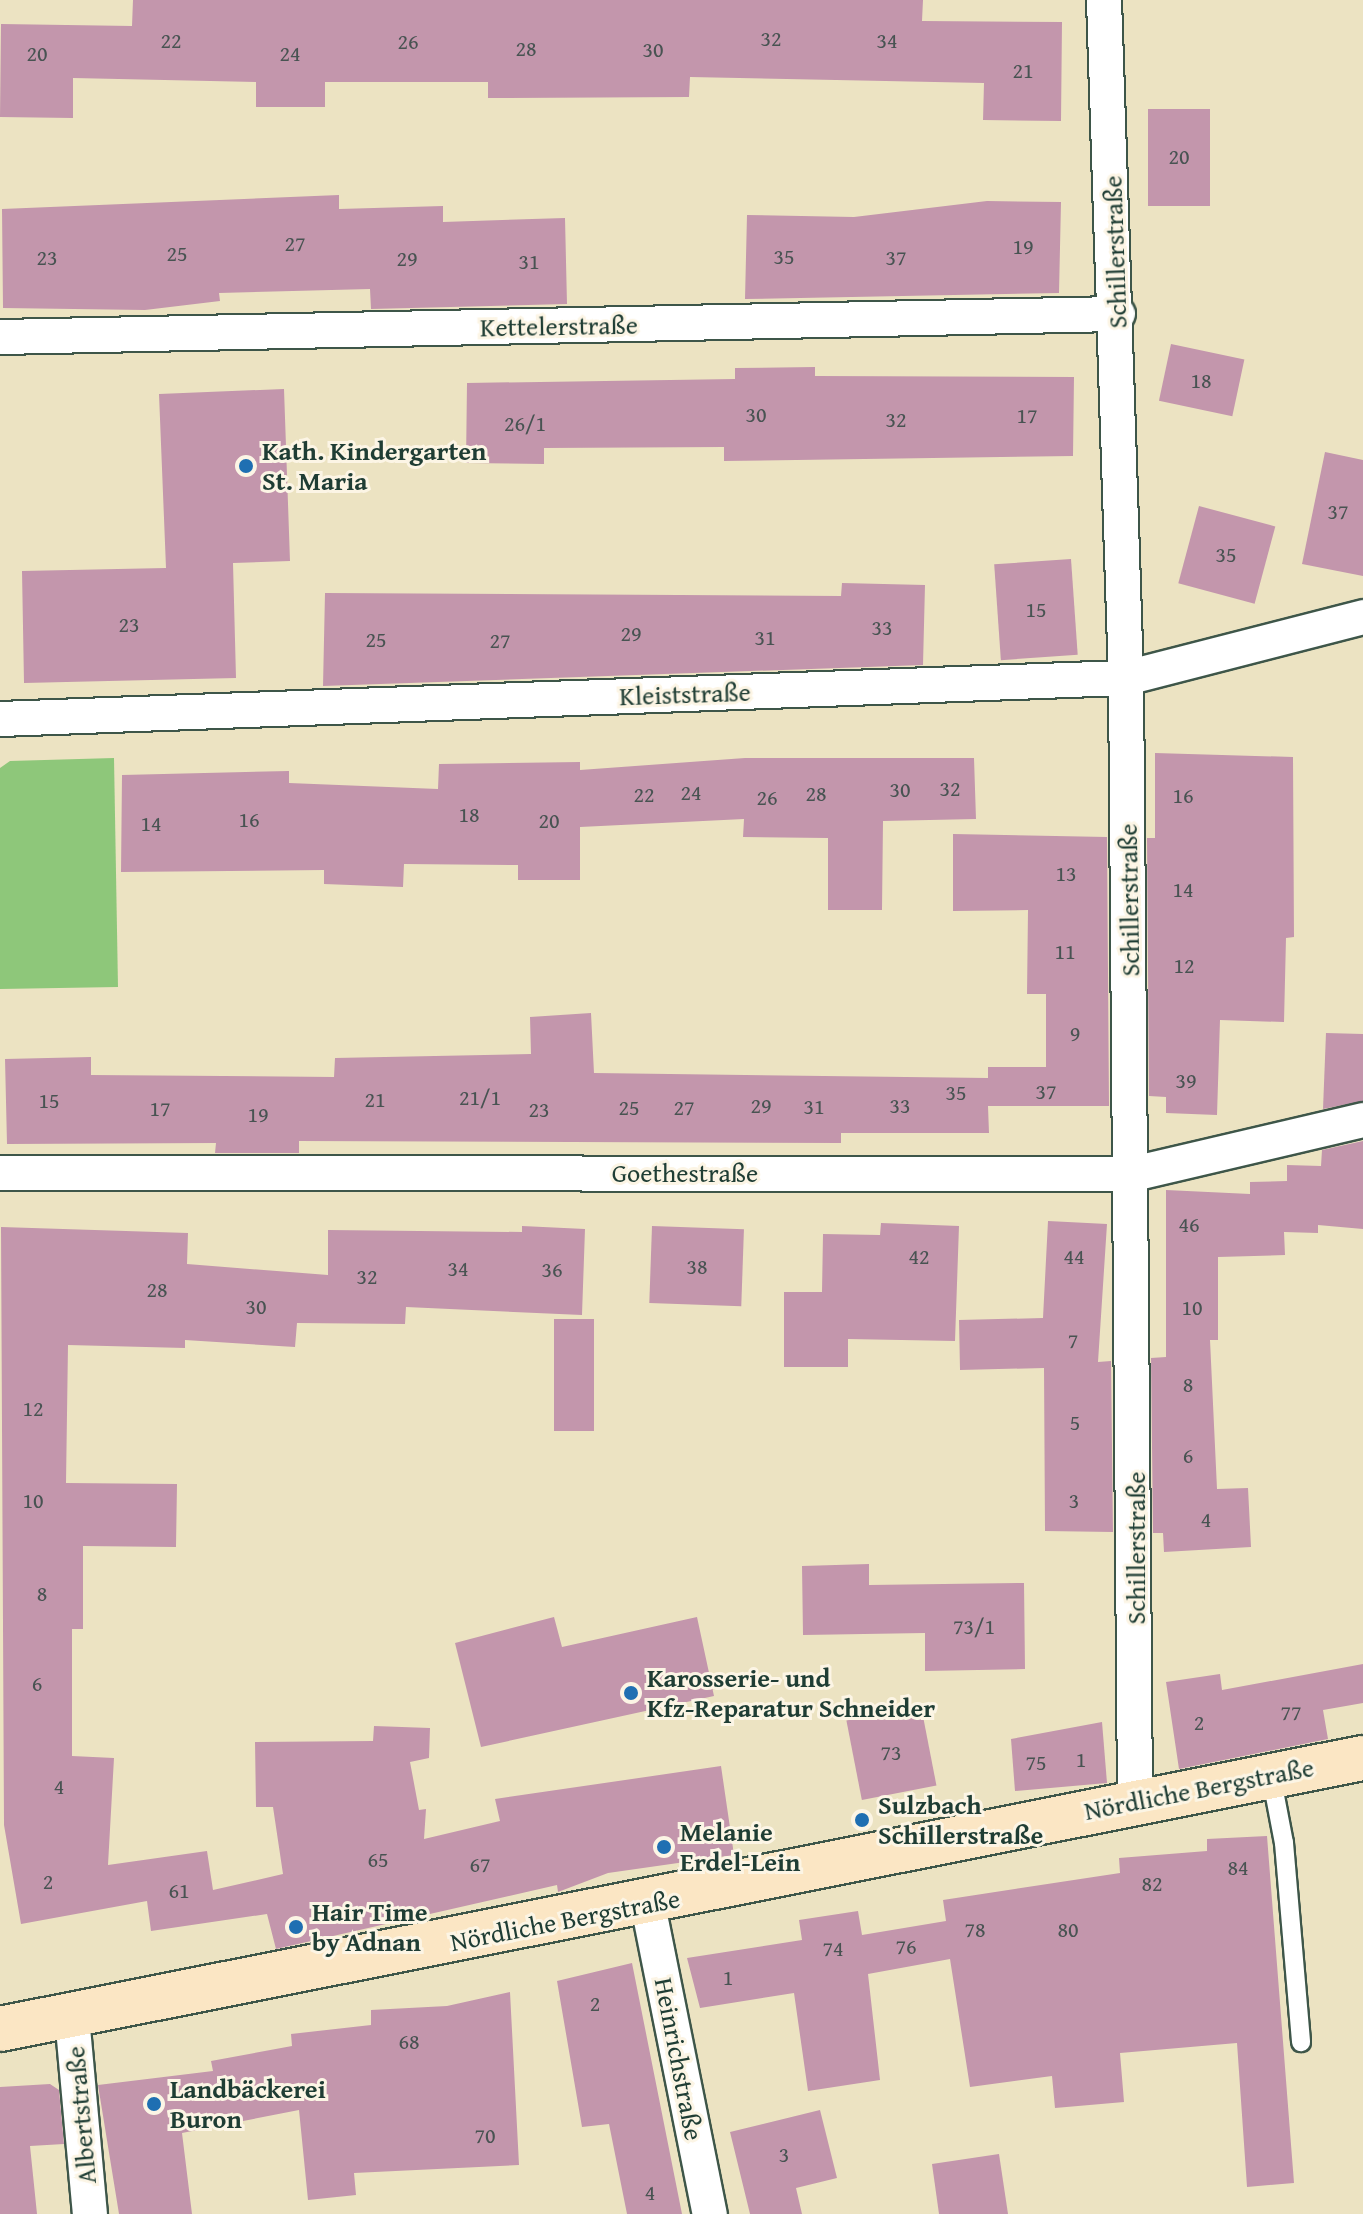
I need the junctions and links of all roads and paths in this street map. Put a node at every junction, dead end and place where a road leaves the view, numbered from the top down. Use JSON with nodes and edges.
{"nodes":[{"id":1,"x":1104,"y":0,"type":"edge"},
{"id":2,"x":1118,"y":314,"type":"junction"},
{"id":3,"x":0,"y":337,"type":"edge"},
{"id":4,"x":1363,"y":617,"type":"edge"},
{"id":5,"x":1126,"y":678,"type":"junction"},
{"id":6,"x":0,"y":719,"type":"edge"},
{"id":7,"x":1363,"y":1120,"type":"edge"},
{"id":8,"x":0,"y":1173,"type":"edge"},
{"id":9,"x":1133,"y":1174,"type":"junction"},
{"id":10,"x":1363,"y":1758,"type":"edge"},
{"id":11,"x":1271,"y":1775,"type":"junction"},
{"id":12,"x":1135,"y":1801,"type":"junction"},
{"id":13,"x":648,"y":1905,"type":"junction"},
{"id":14,"x":72,"y":2017,"type":"junction"},
{"id":15,"x":0,"y":2029,"type":"edge"},
{"id":16,"x":1301,"y":2042,"type":"dead end"},
{"id":17,"x":90,"y":2214,"type":"edge"},
{"id":18,"x":710,"y":2214,"type":"edge"}],
"edges":[{"from":1,"to":2,"type":"street","name":"Schillerstraße"},
{"from":2,"to":3,"type":"street","name":"Kettelerstraße"},
{"from":2,"to":5,"type":"street","name":"Schillerstraße"},
{"from":4,"to":5,"type":"street","name":"Kleiststraße"},
{"from":5,"to":6,"type":"street","name":"Kleiststraße"},
{"from":5,"to":9,"type":"street","name":"Schillerstraße"},
{"from":7,"to":9,"type":"street","name":"Goethestraße"},
{"from":8,"to":9,"type":"street","name":"Goethestraße"},
{"from":9,"to":12,"type":"street","name":"Schillerstraße"},
{"from":10,"to":11,"type":"main road","name":"Nördliche Bergstraße"},
{"from":11,"to":12,"type":"main road","name":"Nördliche Bergstraße"},
{"from":11,"to":16,"type":"lane"},
{"from":12,"to":13,"type":"main road","name":"Nördliche Bergstraße"},
{"from":13,"to":14,"type":"main road","name":"Nördliche Bergstraße"},
{"from":13,"to":18,"type":"street","name":"Heinrichstraße"},
{"from":14,"to":15,"type":"main road","name":"Nördliche Bergstraße"},
{"from":14,"to":17,"type":"street","name":"Albertstraße"}]}
